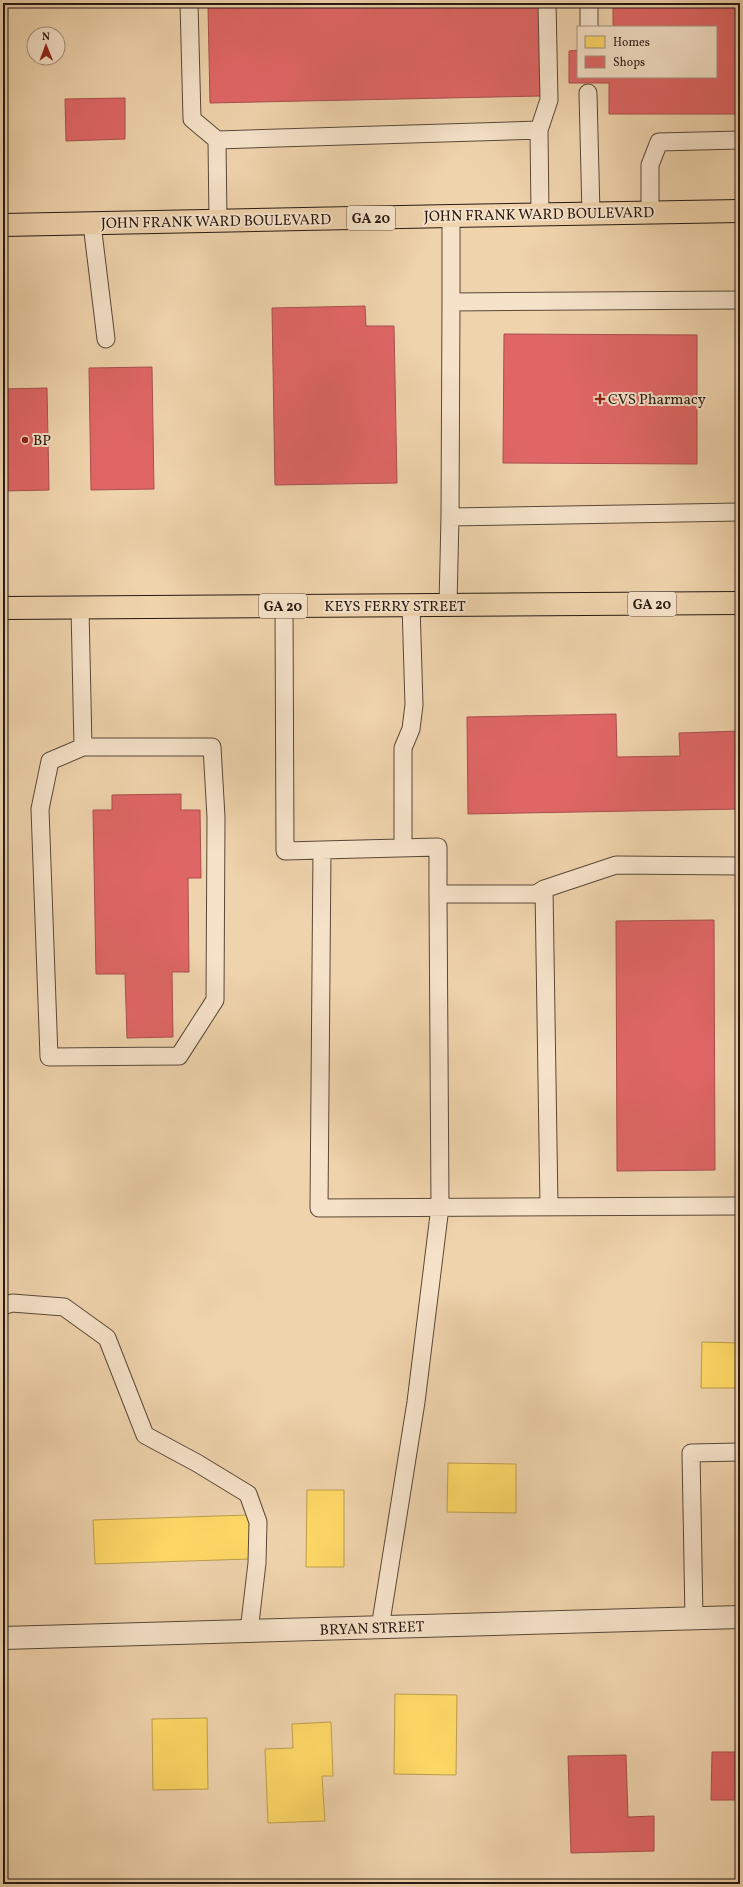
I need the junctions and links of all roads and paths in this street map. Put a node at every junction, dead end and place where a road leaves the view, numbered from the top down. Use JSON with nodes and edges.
{"nodes":[{"id":1,"x":189,"y":3,"type":"edge"},
{"id":2,"x":547,"y":3,"type":"edge"},
{"id":3,"x":589,"y":3,"type":"edge"},
{"id":4,"x":589,"y":26,"type":"edge"},
{"id":5,"x":588,"y":93,"type":"dead end"},
{"id":6,"x":539,"y":130,"type":"junction"},
{"id":7,"x":216,"y":140,"type":"junction"},
{"id":8,"x":740,"y":140,"type":"edge"},
{"id":9,"x":740,"y":212,"type":"edge"},
{"id":10,"x":650,"y":213,"type":"junction"},
{"id":11,"x":540,"y":214,"type":"junction"},
{"id":12,"x":591,"y":214,"type":"junction"},
{"id":13,"x":451,"y":216,"type":"junction"},
{"id":14,"x":218,"y":222,"type":"junction"},
{"id":15,"x":92,"y":224,"type":"junction"},
{"id":16,"x":3,"y":226,"type":"edge"},
{"id":17,"x":740,"y":300,"type":"edge"},
{"id":18,"x":452,"y":302,"type":"junction"},
{"id":19,"x":106,"y":339,"type":"dead end"},
{"id":20,"x":740,"y":512,"type":"edge"},
{"id":21,"x":450,"y":519,"type":"junction"},
{"id":22,"x":740,"y":603,"type":"edge"},
{"id":23,"x":448,"y":605,"type":"junction"},
{"id":24,"x":284,"y":606,"type":"junction"},
{"id":25,"x":411,"y":606,"type":"junction"},
{"id":26,"x":3,"y":608,"type":"edge"},
{"id":27,"x":80,"y":608,"type":"junction"},
{"id":28,"x":82,"y":747,"type":"junction"},
{"id":29,"x":404,"y":847,"type":"junction"},
{"id":30,"x":322,"y":850,"type":"junction"},
{"id":31,"x":740,"y":866,"type":"edge"},
{"id":32,"x":544,"y":889,"type":"junction"},
{"id":33,"x":438,"y":894,"type":"junction"},
{"id":34,"x":550,"y":1206,"type":"junction"},
{"id":35,"x":740,"y":1206,"type":"edge"},
{"id":36,"x":440,"y":1207,"type":"junction"},
{"id":37,"x":3,"y":1306,"type":"edge"},
{"id":38,"x":740,"y":1452,"type":"edge"},
{"id":39,"x":740,"y":1617,"type":"edge"},
{"id":40,"x":694,"y":1618,"type":"junction"},
{"id":41,"x":380,"y":1628,"type":"junction"},
{"id":42,"x":249,"y":1632,"type":"junction"},
{"id":43,"x":3,"y":1638,"type":"edge"}],
"edges":[{"from":1,"to":7,"type":"lane"},
{"from":2,"to":6,"type":"lane"},
{"from":3,"to":4,"type":"lane"},
{"from":5,"to":12,"type":"lane"},
{"from":6,"to":7,"type":"lane"},
{"from":6,"to":11,"type":"lane"},
{"from":7,"to":14,"type":"lane"},
{"from":8,"to":10,"type":"lane"},
{"from":9,"to":10,"type":"main road","name":"JOHN FRANK WARD BOULEVARD","number":"GA 20"},
{"from":10,"to":12,"type":"main road","name":"JOHN FRANK WARD BOULEVARD","number":"GA 20"},
{"from":11,"to":12,"type":"main road","name":"JOHN FRANK WARD BOULEVARD","number":"GA 20"},
{"from":11,"to":13,"type":"main road","name":"JOHN FRANK WARD BOULEVARD","number":"GA 20"},
{"from":13,"to":14,"type":"main road","name":"JOHN FRANK WARD BOULEVARD","number":"GA 20"},
{"from":13,"to":18,"type":"lane"},
{"from":14,"to":15,"type":"main road","name":"JOHN FRANK WARD BOULEVARD","number":"GA 20"},
{"from":15,"to":16,"type":"main road","name":"JOHN FRANK WARD BOULEVARD","number":"GA 20"},
{"from":15,"to":19,"type":"lane"},
{"from":17,"to":18,"type":"lane"},
{"from":18,"to":21,"type":"lane"},
{"from":20,"to":21,"type":"lane"},
{"from":21,"to":23,"type":"lane"},
{"from":22,"to":23,"type":"main road","name":"KEYS FERRY STREET","number":"GA 20"},
{"from":23,"to":25,"type":"main road","name":"KEYS FERRY STREET","number":"GA 20"},
{"from":24,"to":25,"type":"main road","name":"KEYS FERRY STREET","number":"GA 20"},
{"from":24,"to":27,"type":"main road","name":"KEYS FERRY STREET","number":"GA 20"},
{"from":24,"to":30,"type":"lane"},
{"from":25,"to":29,"type":"lane"},
{"from":26,"to":27,"type":"main road","name":"KEYS FERRY STREET","number":"GA 20"},
{"from":27,"to":28,"type":"lane"},
{"from":28,"to":28,"type":"lane"},
{"from":29,"to":30,"type":"lane"},
{"from":29,"to":33,"type":"lane"},
{"from":30,"to":36,"type":"lane"},
{"from":31,"to":32,"type":"lane"},
{"from":32,"to":33,"type":"lane"},
{"from":32,"to":34,"type":"lane"},
{"from":33,"to":36,"type":"lane"},
{"from":34,"to":35,"type":"lane"},
{"from":34,"to":36,"type":"lane"},
{"from":36,"to":41,"type":"lane"},
{"from":37,"to":42,"type":"lane"},
{"from":38,"to":40,"type":"lane"},
{"from":39,"to":40,"type":"street","name":"BRYAN STREET"},
{"from":40,"to":41,"type":"street","name":"BRYAN STREET"},
{"from":41,"to":42,"type":"street","name":"BRYAN STREET"},
{"from":42,"to":43,"type":"street","name":"BRYAN STREET"}]}
